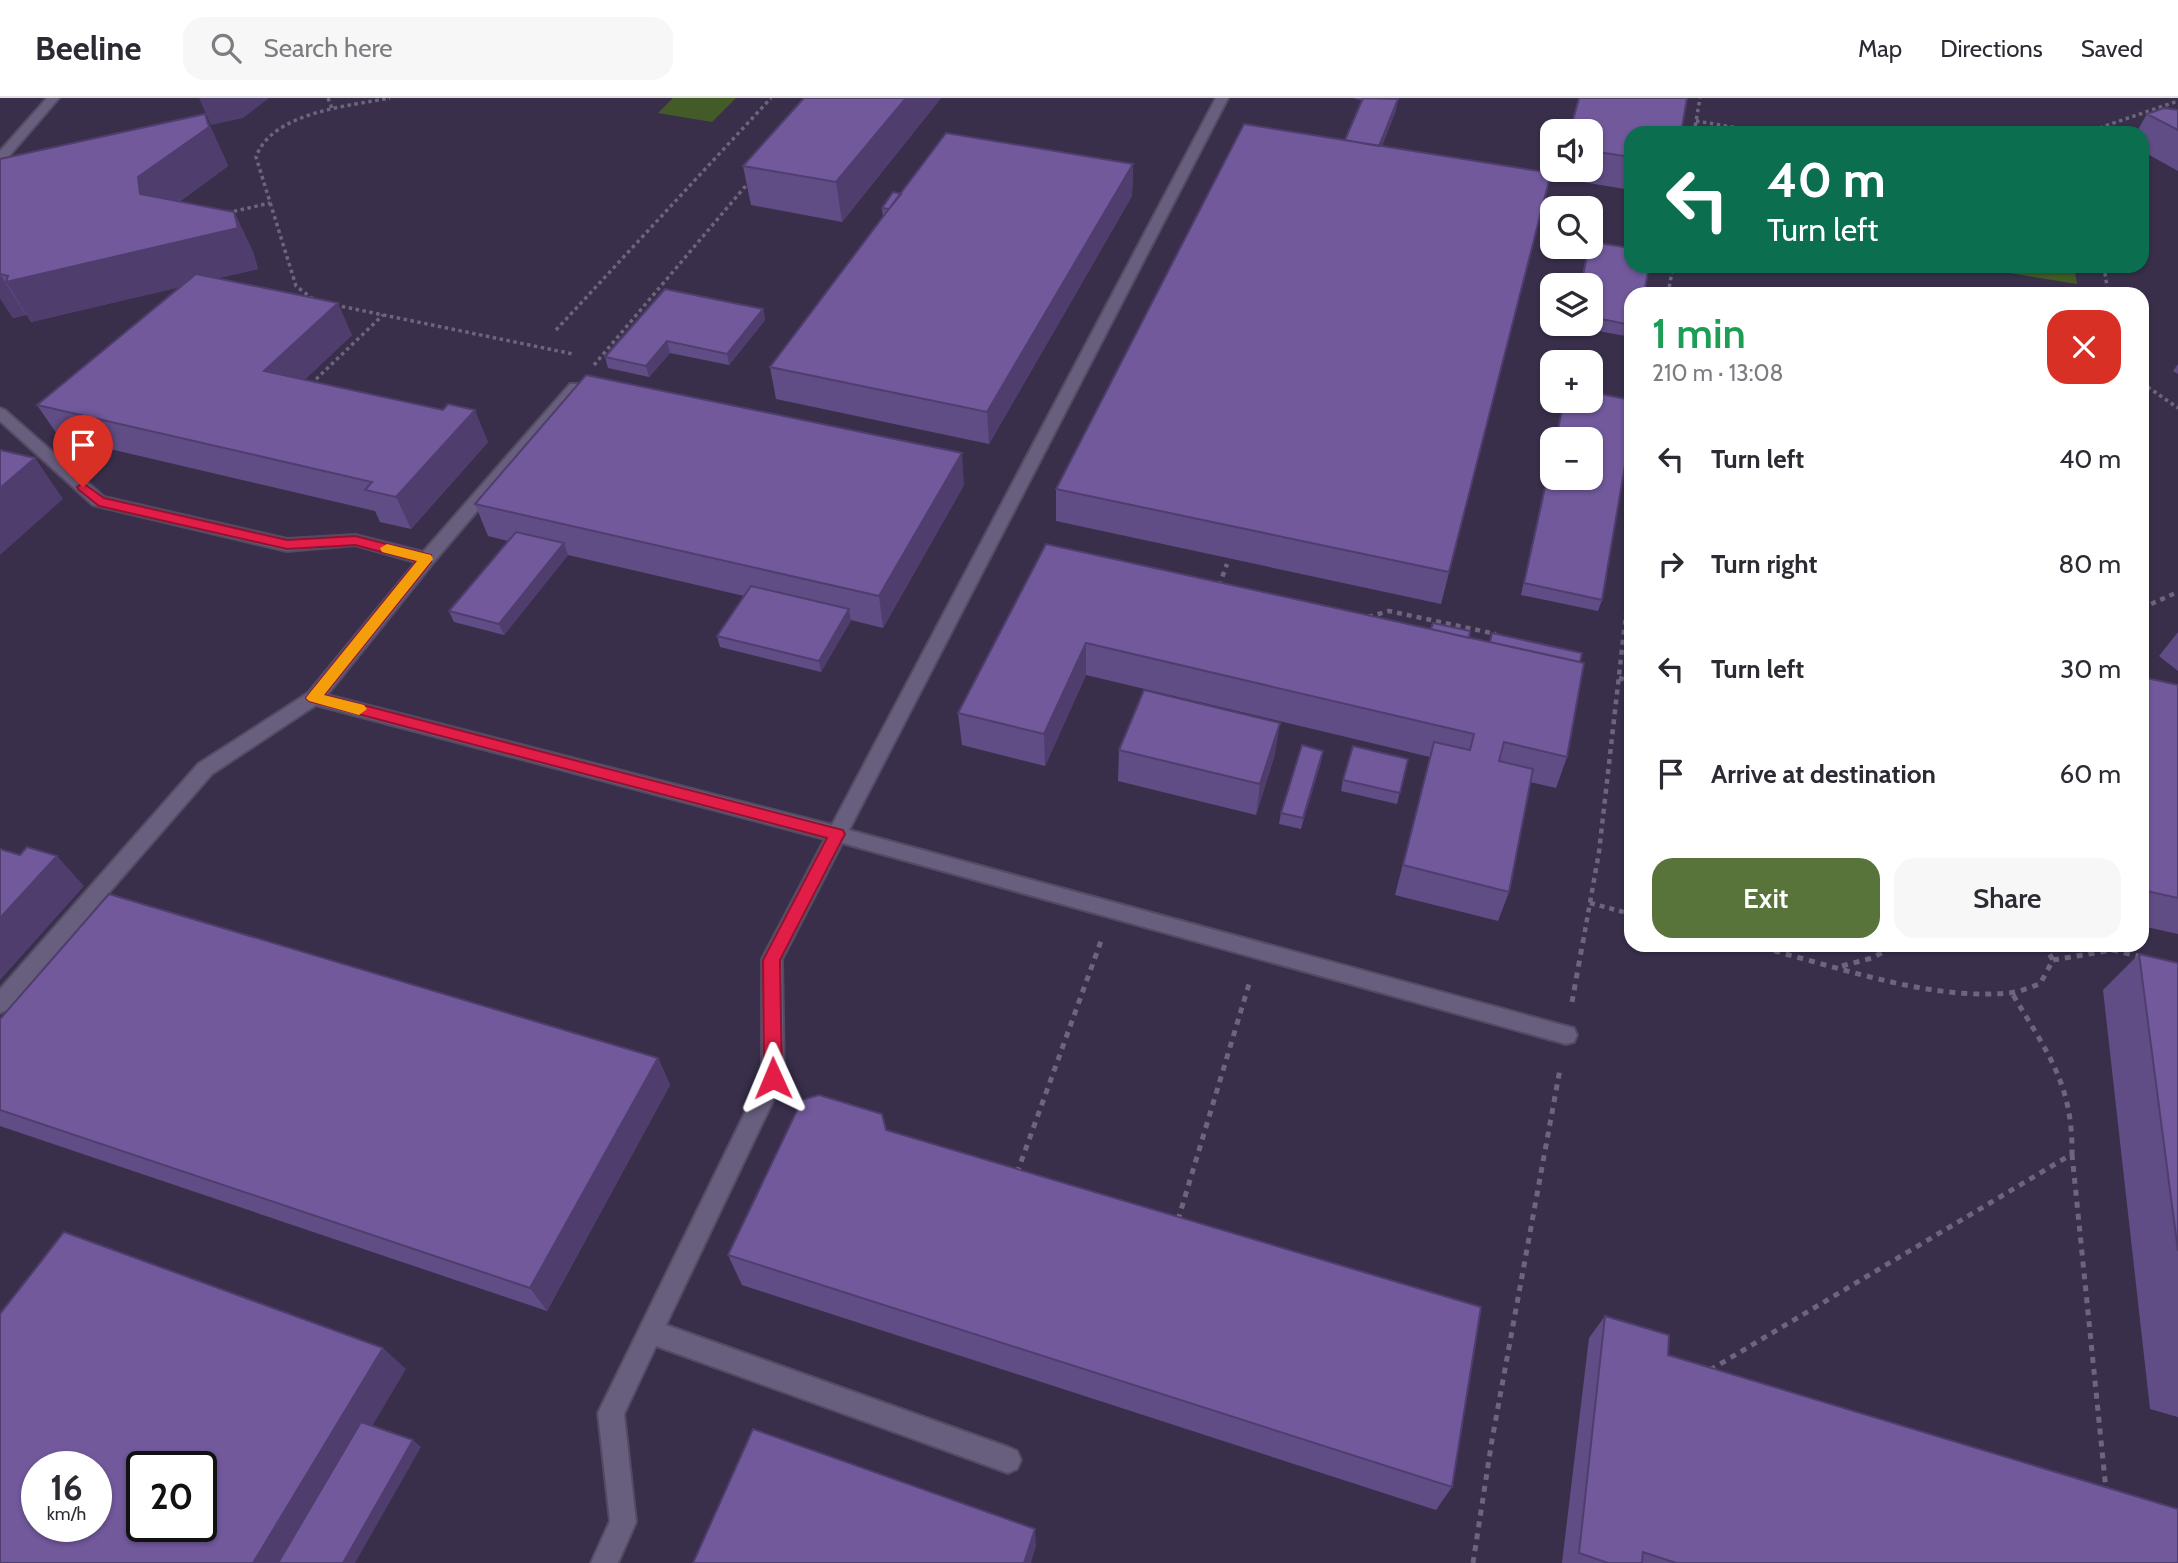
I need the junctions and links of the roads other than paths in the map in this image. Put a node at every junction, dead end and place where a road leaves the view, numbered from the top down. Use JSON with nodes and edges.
{"nodes":[{"id":1,"x":53,"y":98,"type":"edge"},
{"id":2,"x":1222,"y":98,"type":"edge"},
{"id":3,"x":0,"y":159,"type":"edge"},
{"id":4,"x":575,"y":387,"type":"edge"},
{"id":5,"x":0,"y":413,"type":"edge"},
{"id":6,"x":427,"y":559,"type":"junction"},
{"id":7,"x":314,"y":698,"type":"junction"},
{"id":8,"x":837,"y":834,"type":"junction"},
{"id":9,"x":0,"y":1004,"type":"edge"},
{"id":10,"x":1566,"y":1035,"type":"dead end"},
{"id":11,"x":651,"y":1332,"type":"junction"},
{"id":12,"x":1007,"y":1460,"type":"dead end"},
{"id":13,"x":604,"y":1563,"type":"edge"}],
"edges":[{"from":1,"to":3,"type":"lane"},
{"from":2,"to":8,"type":"lane"},
{"from":4,"to":6,"type":"lane"},
{"from":5,"to":6,"type":"lane"},
{"from":6,"to":7,"type":"lane"},
{"from":7,"to":8,"type":"lane"},
{"from":7,"to":9,"type":"lane"},
{"from":8,"to":10,"type":"lane"},
{"from":8,"to":11,"type":"lane"},
{"from":11,"to":12,"type":"lane"},
{"from":11,"to":13,"type":"lane"}]}
